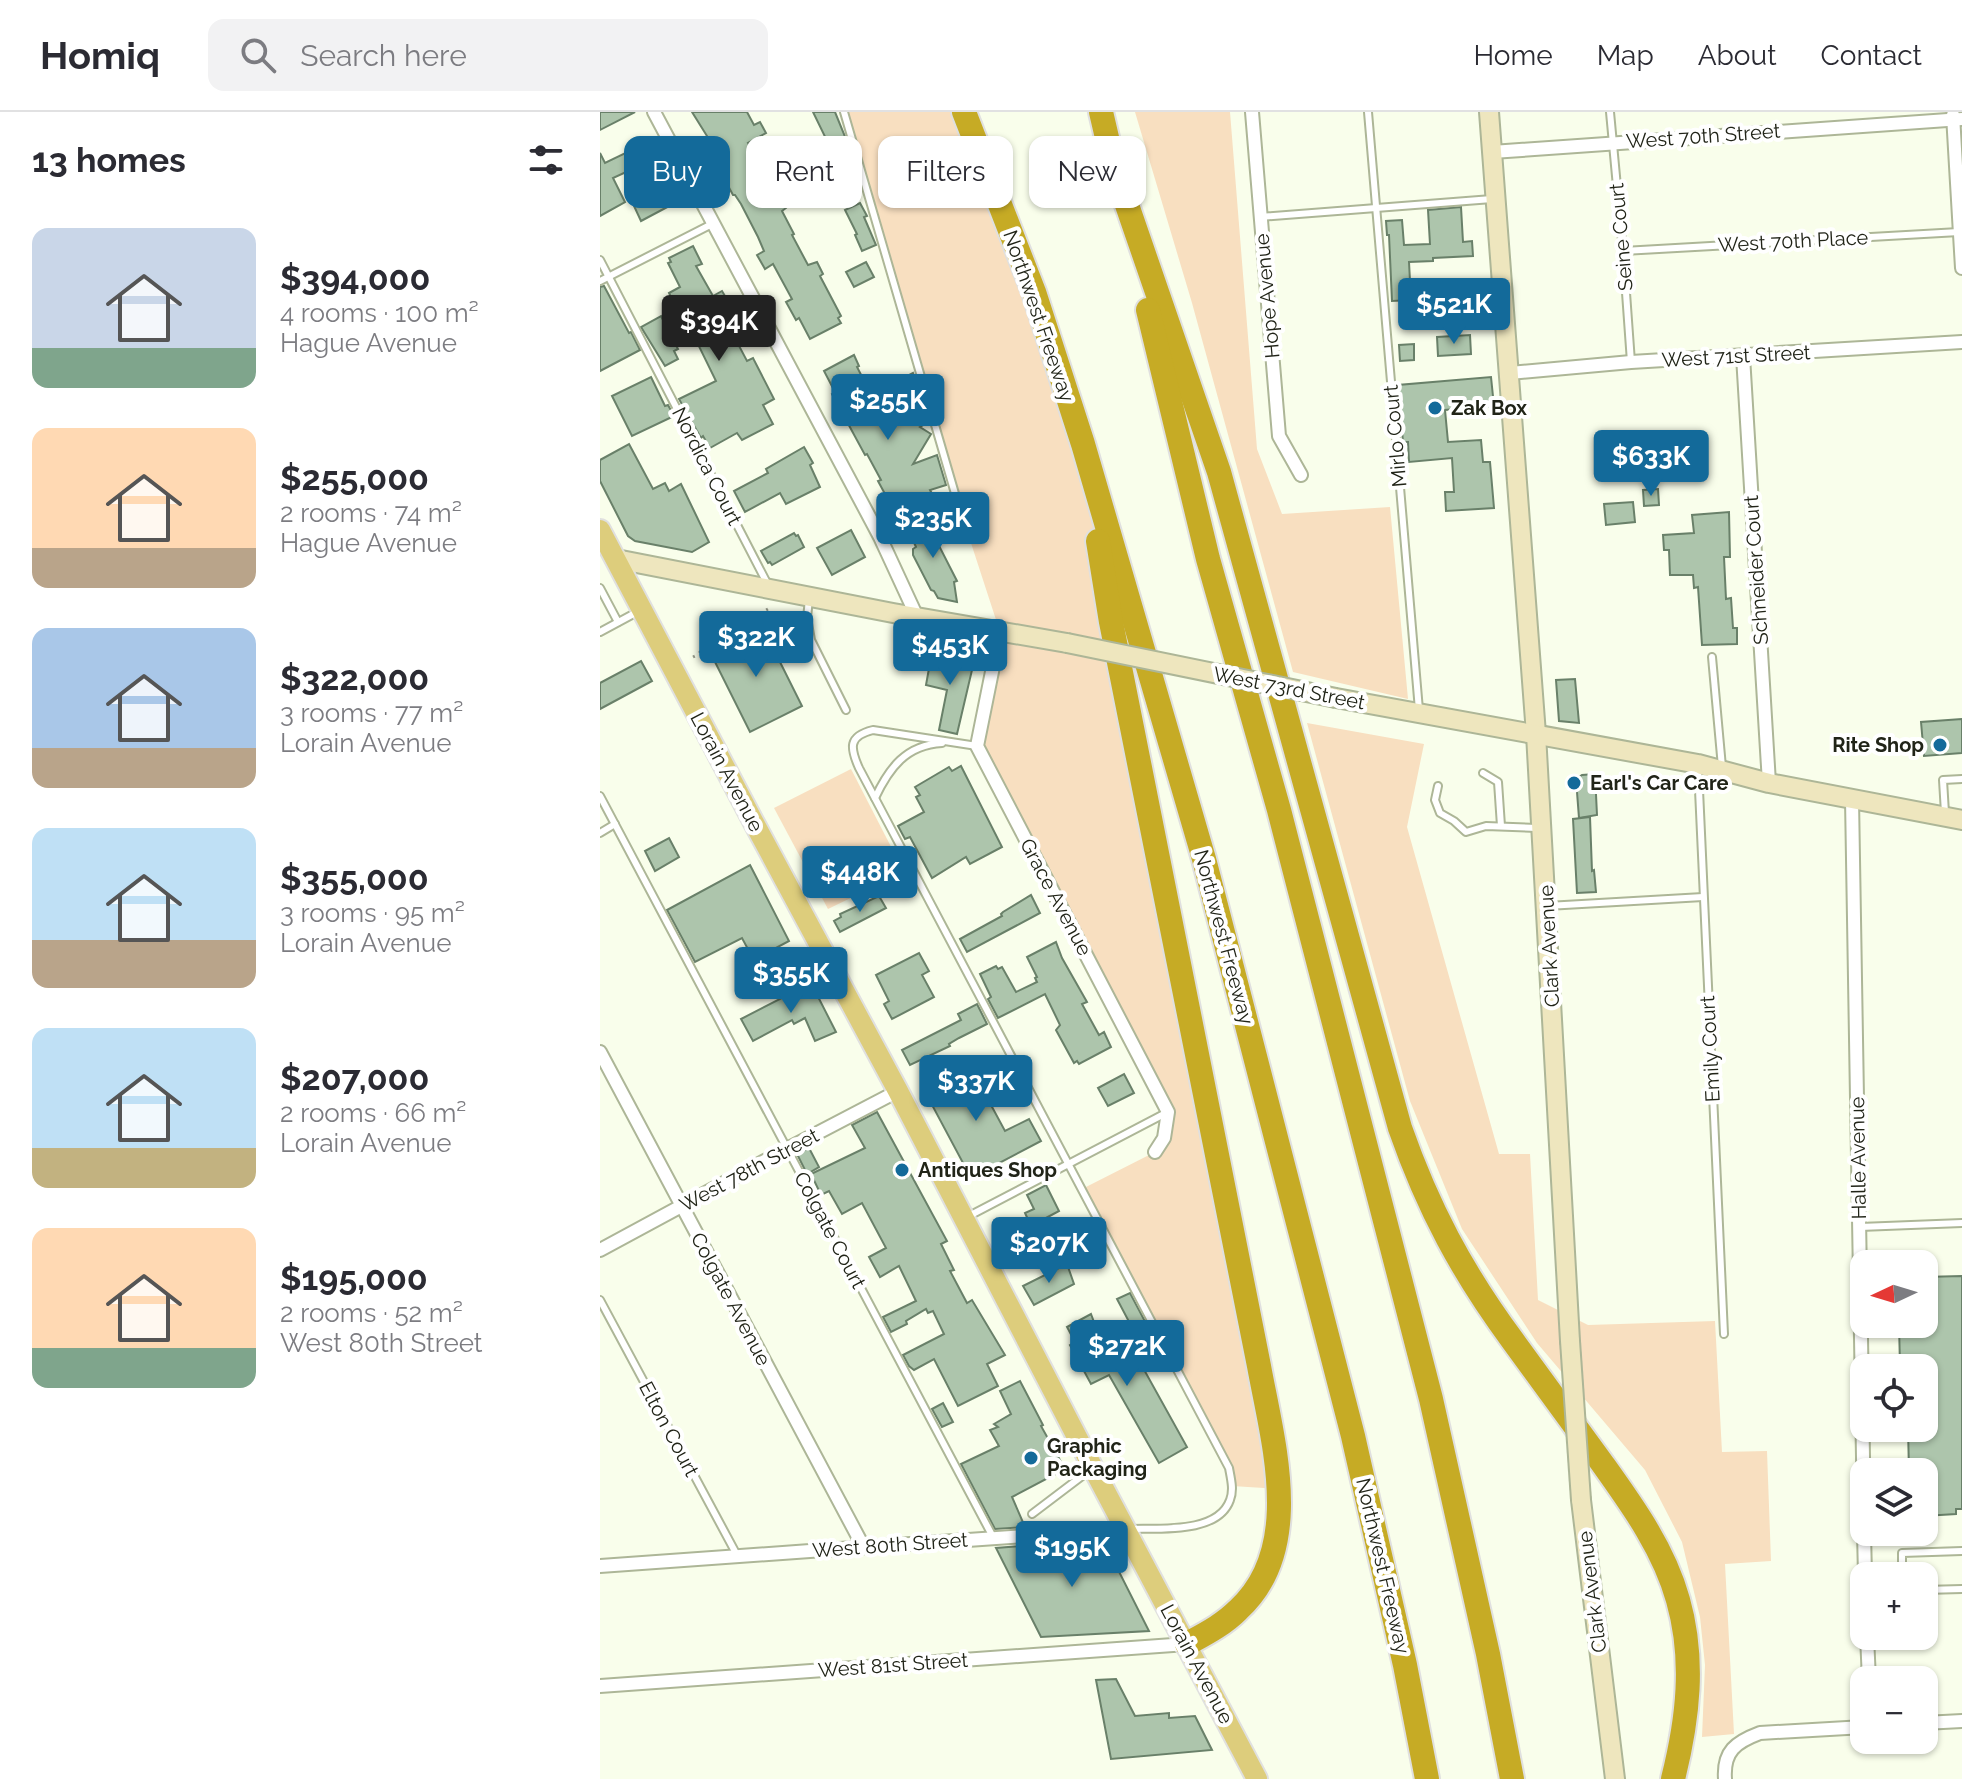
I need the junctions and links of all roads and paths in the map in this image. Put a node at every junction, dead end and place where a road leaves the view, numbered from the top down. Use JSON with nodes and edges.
{"nodes":[{"id":1,"x":654,"y":112,"type":"edge"},
{"id":2,"x":844,"y":112,"type":"edge"},
{"id":3,"x":964,"y":112,"type":"edge"},
{"id":4,"x":1101,"y":112,"type":"edge"},
{"id":5,"x":1252,"y":112,"type":"edge"},
{"id":6,"x":1368,"y":112,"type":"edge"},
{"id":7,"x":1489,"y":112,"type":"edge"},
{"id":8,"x":1610,"y":112,"type":"edge"},
{"id":9,"x":1956,"y":117,"type":"edge"},
{"id":10,"x":1107,"y":136,"type":"edge"},
{"id":11,"x":1612,"y":143,"type":"junction"},
{"id":12,"x":1492,"y":152,"type":"junction"},
{"id":13,"x":1496,"y":199,"type":"junction"},
{"id":14,"x":1376,"y":207,"type":"junction"},
{"id":15,"x":1124,"y":208,"type":"edge"},
{"id":16,"x":1128,"y":208,"type":"edge"},
{"id":17,"x":1260,"y":217,"type":"junction"},
{"id":18,"x":712,"y":224,"type":"junction"},
{"id":19,"x":1961,"y":232,"type":"edge"},
{"id":20,"x":1623,"y":251,"type":"junction"},
{"id":21,"x":600,"y":260,"type":"edge"},
{"id":22,"x":1962,"y":268,"type":"edge"},
{"id":23,"x":609,"y":276,"type":"junction"},
{"id":24,"x":600,"y":281,"type":"edge"},
{"id":25,"x":1962,"y":342,"type":"edge"},
{"id":26,"x":1743,"y":356,"type":"junction"},
{"id":27,"x":1631,"y":362,"type":"junction"},
{"id":28,"x":1510,"y":373,"type":"junction"},
{"id":29,"x":1083,"y":444,"type":"junction"},
{"id":30,"x":1301,"y":475,"type":"dead end"},
{"id":31,"x":600,"y":530,"type":"edge"},
{"id":32,"x":880,"y":537,"type":"junction"},
{"id":33,"x":612,"y":561,"type":"junction"},
{"id":34,"x":600,"y":588,"type":"edge"},
{"id":35,"x":810,"y":596,"type":"junction"},
{"id":36,"x":772,"y":597,"type":"junction"},
{"id":37,"x":643,"y":609,"type":"junction"},
{"id":38,"x":917,"y":617,"type":"junction"},
{"id":39,"x":618,"y":622,"type":"junction"},
{"id":40,"x":600,"y":632,"type":"edge"},
{"id":41,"x":1000,"y":632,"type":"junction"},
{"id":42,"x":693,"y":657,"type":"dead end"},
{"id":43,"x":1712,"y":657,"type":"dead end"},
{"id":44,"x":846,"y":710,"type":"dead end"},
{"id":45,"x":1419,"y":713,"type":"junction"},
{"id":46,"x":1536,"y":734,"type":"junction"},
{"id":47,"x":957,"y":742,"type":"junction"},
{"id":48,"x":977,"y":746,"type":"junction"},
{"id":49,"x":1698,"y":764,"type":"junction"},
{"id":50,"x":1722,"y":771,"type":"junction"},
{"id":51,"x":1483,"y":773,"type":"dead end"},
{"id":52,"x":1962,"y":779,"type":"edge"},
{"id":53,"x":1769,"y":783,"type":"junction"},
{"id":54,"x":1438,"y":786,"type":"dead end"},
{"id":55,"x":600,"y":796,"type":"edge"},
{"id":56,"x":875,"y":798,"type":"junction"},
{"id":57,"x":1852,"y":799,"type":"junction"},
{"id":58,"x":1954,"y":818,"type":"edge"},
{"id":59,"x":615,"y":824,"type":"junction"},
{"id":60,"x":1501,"y":826,"type":"junction"},
{"id":61,"x":1542,"y":828,"type":"junction"},
{"id":62,"x":600,"y":833,"type":"edge"},
{"id":63,"x":1703,"y":897,"type":"junction"},
{"id":64,"x":1547,"y":906,"type":"junction"},
{"id":65,"x":600,"y":1052,"type":"edge"},
{"id":66,"x":898,"y":1091,"type":"junction"},
{"id":67,"x":1168,"y":1112,"type":"junction"},
{"id":68,"x":787,"y":1149,"type":"junction"},
{"id":69,"x":1155,"y":1152,"type":"dead end"},
{"id":70,"x":1068,"y":1164,"type":"junction"},
{"id":71,"x":682,"y":1206,"type":"junction"},
{"id":72,"x":963,"y":1218,"type":"junction"},
{"id":73,"x":1962,"y":1223,"type":"edge"},
{"id":74,"x":1860,"y":1227,"type":"junction"},
{"id":75,"x":600,"y":1250,"type":"edge"},
{"id":76,"x":600,"y":1300,"type":"edge"},
{"id":77,"x":1724,"y":1334,"type":"dead end"},
{"id":78,"x":1863,"y":1458,"type":"edge"},
{"id":79,"x":1093,"y":1468,"type":"junction"},
{"id":80,"x":1032,"y":1514,"type":"dead end"},
{"id":81,"x":1125,"y":1529,"type":"junction"},
{"id":82,"x":993,"y":1537,"type":"junction"},
{"id":83,"x":863,"y":1546,"type":"junction"},
{"id":84,"x":600,"y":1551,"type":"edge"},
{"id":85,"x":1962,"y":1551,"type":"edge"},
{"id":86,"x":738,"y":1558,"type":"junction"},
{"id":87,"x":1902,"y":1562,"type":"edge"},
{"id":88,"x":604,"y":1566,"type":"edge"},
{"id":89,"x":1962,"y":1589,"type":"edge"},
{"id":90,"x":1938,"y":1590,"type":"edge"},
{"id":91,"x":1187,"y":1644,"type":"junction"},
{"id":92,"x":600,"y":1686,"type":"edge"},
{"id":93,"x":1962,"y":1721,"type":"edge"},
{"id":94,"x":1938,"y":1722,"type":"edge"},
{"id":95,"x":1850,"y":1728,"type":"edge"},
{"id":96,"x":1257,"y":1779,"type":"edge"},
{"id":97,"x":1427,"y":1779,"type":"edge"},
{"id":98,"x":1512,"y":1779,"type":"edge"},
{"id":99,"x":1615,"y":1779,"type":"edge"},
{"id":100,"x":1673,"y":1779,"type":"edge"},
{"id":101,"x":1725,"y":1779,"type":"edge"}],
"edges":[{"from":1,"to":18,"type":"street"},
{"from":2,"to":32,"type":"lane"},
{"from":3,"to":29,"type":"highway","name":"Northwest Freeway"},
{"from":4,"to":10,"type":"highway"},
{"from":5,"to":17,"type":"street","name":"Hope Avenue"},
{"from":6,"to":14,"type":"lane","name":"Mirlo Court"},
{"from":7,"to":12,"type":"street","name":"Clark Avenue"},
{"from":8,"to":11,"type":"lane","name":"Seine Court"},
{"from":9,"to":11,"type":"street","name":"West 70th Street"},
{"from":9,"to":19,"type":"street"},
{"from":11,"to":12,"type":"street","name":"West 70th Street"},
{"from":11,"to":20,"type":"lane","name":"Seine Court"},
{"from":12,"to":13,"type":"street","name":"Clark Avenue"},
{"from":13,"to":14,"type":"lane"},
{"from":13,"to":28,"type":"street","name":"Clark Avenue"},
{"from":14,"to":17,"type":"lane"},
{"from":14,"to":45,"type":"lane","name":"Mirlo Court"},
{"from":15,"to":98,"type":"highway"},
{"from":16,"to":100,"type":"highway"},
{"from":17,"to":30,"type":"street","name":"Hope Avenue"},
{"from":18,"to":23,"type":"lane"},
{"from":18,"to":32,"type":"street"},
{"from":19,"to":20,"type":"lane","name":"West 70th Place"},
{"from":19,"to":22,"type":"street"},
{"from":20,"to":27,"type":"lane","name":"Seine Court"},
{"from":21,"to":23,"type":"lane","name":"Nordica Court"},
{"from":23,"to":24,"type":"lane"},
{"from":23,"to":36,"type":"lane","name":"Nordica Court"},
{"from":25,"to":26,"type":"street","name":"West 71st Street"},
{"from":26,"to":27,"type":"street","name":"West 71st Street"},
{"from":26,"to":53,"type":"street","name":"Schneider Court"},
{"from":27,"to":28,"type":"street","name":"West 71st Street"},
{"from":28,"to":46,"type":"street","name":"Clark Avenue"},
{"from":29,"to":91,"type":"highway"},
{"from":29,"to":97,"type":"highway","name":"Northwest Freeway"},
{"from":31,"to":33,"type":"main road","name":"Lorain Avenue"},
{"from":32,"to":38,"type":"street"},
{"from":33,"to":36,"type":"street","name":"West 73rd Street"},
{"from":33,"to":37,"type":"main road","name":"Lorain Avenue"},
{"from":34,"to":39,"type":"lane"},
{"from":35,"to":36,"type":"street","name":"West 73rd Street"},
{"from":35,"to":38,"type":"street","name":"West 73rd Street"},
{"from":35,"to":44,"type":"lane"},
{"from":36,"to":42,"type":"path"},
{"from":37,"to":39,"type":"lane"},
{"from":37,"to":66,"type":"main road","name":"Lorain Avenue"},
{"from":38,"to":41,"type":"street","name":"West 73rd Street"},
{"from":39,"to":40,"type":"lane"},
{"from":41,"to":45,"type":"street","name":"West 73rd Street","bridge":true},
{"from":41,"to":48,"type":"street"},
{"from":43,"to":50,"type":"lane"},
{"from":45,"to":46,"type":"street","name":"West 73rd Street"},
{"from":46,"to":49,"type":"street","name":"West 73rd Street"},
{"from":46,"to":61,"type":"street","name":"Clark Avenue"},
{"from":47,"to":48,"type":"lane"},
{"from":47,"to":56,"type":"lane"},
{"from":47,"to":56,"type":"lane"},
{"from":48,"to":67,"type":"street","name":"Grace Avenue"},
{"from":49,"to":50,"type":"street","name":"West 73rd Street"},
{"from":49,"to":63,"type":"lane","name":"Emily Court"},
{"from":50,"to":53,"type":"street","name":"West 73rd Street"},
{"from":51,"to":60,"type":"lane"},
{"from":52,"to":58,"type":"lane"},
{"from":53,"to":57,"type":"street","name":"West 73rd Street"},
{"from":54,"to":60,"type":"lane"},
{"from":55,"to":59,"type":"lane","name":"Colgate Court"},
{"from":56,"to":70,"type":"lane"},
{"from":57,"to":58,"type":"street","name":"West 73rd Street"},
{"from":57,"to":74,"type":"street","name":"Halle Avenue"},
{"from":59,"to":62,"type":"lane"},
{"from":59,"to":68,"type":"lane","name":"Colgate Court"},
{"from":60,"to":61,"type":"lane"},
{"from":61,"to":64,"type":"street","name":"Clark Avenue"},
{"from":63,"to":64,"type":"lane"},
{"from":63,"to":77,"type":"lane","name":"Emily Court"},
{"from":64,"to":99,"type":"street","name":"Clark Avenue","bridge":true},
{"from":65,"to":71,"type":"street","name":"Colgate Avenue"},
{"from":66,"to":68,"type":"street","name":"West 78th Street"},
{"from":66,"to":72,"type":"main road","name":"Lorain Avenue"},
{"from":67,"to":69,"type":"street"},
{"from":67,"to":70,"type":"lane"},
{"from":68,"to":71,"type":"street","name":"West 78th Street"},
{"from":68,"to":82,"type":"lane","name":"Colgate Court"},
{"from":70,"to":72,"type":"lane"},
{"from":70,"to":81,"type":"lane","name":"West 80th Street"},
{"from":71,"to":75,"type":"street","name":"West 78th Street"},
{"from":71,"to":83,"type":"street","name":"Colgate Avenue"},
{"from":72,"to":79,"type":"main road","name":"Lorain Avenue"},
{"from":73,"to":74,"type":"lane"},
{"from":74,"to":78,"type":"street","name":"Halle Avenue"},
{"from":76,"to":86,"type":"lane","name":"Elton Court"},
{"from":79,"to":80,"type":"lane"},
{"from":79,"to":81,"type":"main road","name":"Lorain Avenue"},
{"from":81,"to":82,"type":"street","name":"West 80th Street"},
{"from":81,"to":91,"type":"main road","name":"Lorain Avenue"},
{"from":82,"to":83,"type":"street","name":"West 80th Street"},
{"from":83,"to":86,"type":"street","name":"West 80th Street"},
{"from":84,"to":88,"type":"street"},
{"from":85,"to":87,"type":"lane"},
{"from":86,"to":88,"type":"street","name":"West 80th Street"},
{"from":89,"to":90,"type":"lane"},
{"from":91,"to":92,"type":"street","name":"West 81st Street"},
{"from":91,"to":96,"type":"main road","name":"Lorain Avenue"},
{"from":93,"to":94,"type":"street"},
{"from":95,"to":101,"type":"street"}]}
